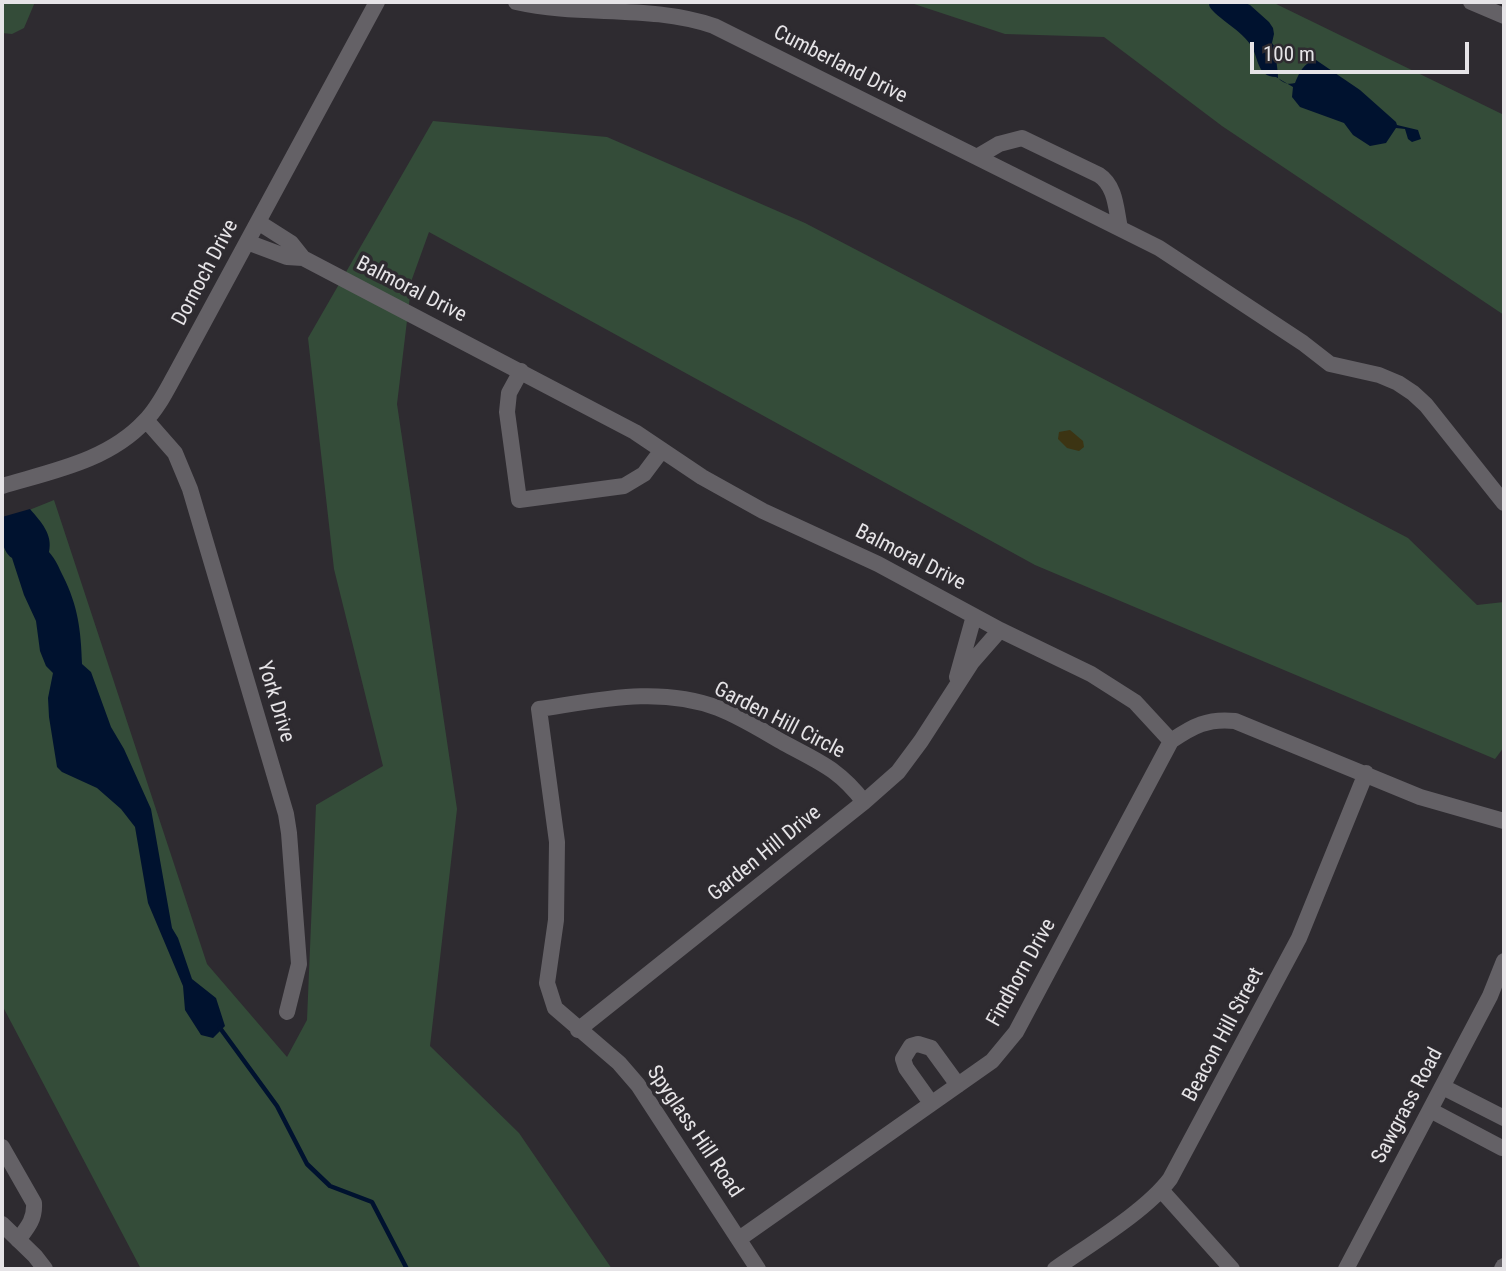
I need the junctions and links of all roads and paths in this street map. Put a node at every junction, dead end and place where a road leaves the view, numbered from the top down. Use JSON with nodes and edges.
{"nodes":[{"id":1,"x":377,"y":2,"type":"edge"},
{"id":2,"x":516,"y":2,"type":"edge"},
{"id":3,"x":1471,"y":2,"type":"edge"},
{"id":4,"x":1504,"y":16,"type":"edge"},
{"id":5,"x":976,"y":157,"type":"junction"},
{"id":6,"x":258,"y":222,"type":"junction"},
{"id":7,"x":1119,"y":228,"type":"junction"},
{"id":8,"x":247,"y":242,"type":"junction"},
{"id":9,"x":303,"y":258,"type":"junction"},
{"id":10,"x":521,"y":371,"type":"junction"},
{"id":11,"x":146,"y":420,"type":"junction"},
{"id":12,"x":662,"y":450,"type":"junction"},
{"id":13,"x":2,"y":486,"type":"edge"},
{"id":14,"x":1504,"y":503,"type":"edge"},
{"id":15,"x":974,"y":616,"type":"junction"},
{"id":16,"x":1000,"y":629,"type":"junction"},
{"id":17,"x":954,"y":690,"type":"junction"},
{"id":18,"x":539,"y":709,"type":"joint"},
{"id":19,"x":1171,"y":741,"type":"junction"},
{"id":20,"x":1366,"y":773,"type":"junction"},
{"id":21,"x":864,"y":802,"type":"junction"},
{"id":22,"x":1504,"y":821,"type":"edge"},
{"id":23,"x":1504,"y":961,"type":"edge"},
{"id":24,"x":287,"y":1012,"type":"dead end"},
{"id":25,"x":578,"y":1030,"type":"junction"},
{"id":26,"x":958,"y":1085,"type":"junction"},
{"id":27,"x":1443,"y":1087,"type":"junction"},
{"id":28,"x":931,"y":1103,"type":"junction"},
{"id":29,"x":1430,"y":1110,"type":"junction"},
{"id":30,"x":1504,"y":1118,"type":"edge"},
{"id":31,"x":2,"y":1147,"type":"edge"},
{"id":32,"x":1502,"y":1148,"type":"dead end"},
{"id":33,"x":1162,"y":1191,"type":"junction"},
{"id":34,"x":2,"y":1224,"type":"edge"},
{"id":35,"x":740,"y":1239,"type":"junction"},
{"id":36,"x":18,"y":1240,"type":"junction"},
{"id":37,"x":45,"y":1269,"type":"edge"},
{"id":38,"x":758,"y":1269,"type":"edge"},
{"id":39,"x":1055,"y":1269,"type":"edge"},
{"id":40,"x":1232,"y":1269,"type":"edge"},
{"id":41,"x":1346,"y":1269,"type":"edge"}],
"edges":[{"from":1,"to":6,"type":"street","name":"Dornoch Drive"},
{"from":2,"to":5,"type":"street","name":"Cumberland Drive"},
{"from":3,"to":4,"type":"street"},
{"from":5,"to":7,"type":"street","name":"Cumberland Drive"},
{"from":5,"to":7,"type":"street"},
{"from":6,"to":8,"type":"street","name":"Dornoch Drive"},
{"from":6,"to":9,"type":"street","name":"Balmoral Drive"},
{"from":7,"to":14,"type":"street","name":"Cumberland Drive"},
{"from":8,"to":9,"type":"street","name":"Balmoral Drive"},
{"from":8,"to":11,"type":"street","name":"Dornoch Drive"},
{"from":9,"to":10,"type":"street","name":"Balmoral Drive"},
{"from":10,"to":12,"type":"street","name":"Balmoral Drive"},
{"from":10,"to":12,"type":"street"},
{"from":11,"to":13,"type":"street","name":"Dornoch Drive"},
{"from":11,"to":24,"type":"street","name":"York Drive"},
{"from":12,"to":15,"type":"street","name":"Balmoral Drive"},
{"from":15,"to":16,"type":"street","name":"Balmoral Drive"},
{"from":15,"to":17,"type":"street","name":"Garden Hill Drive"},
{"from":16,"to":17,"type":"street","name":"Garden Hill Drive"},
{"from":16,"to":19,"type":"street","name":"Balmoral Drive"},
{"from":17,"to":21,"type":"street","name":"Garden Hill Drive"},
{"from":18,"to":21,"type":"street","name":"Garden Hill Circle"},
{"from":18,"to":25,"type":"street","name":"Spyglass Hill Road"},
{"from":19,"to":20,"type":"street"},
{"from":19,"to":26,"type":"street","name":"Findhorn Drive"},
{"from":20,"to":22,"type":"street"},
{"from":20,"to":33,"type":"street","name":"Beacon Hill Street"},
{"from":21,"to":25,"type":"street","name":"Garden Hill Drive"},
{"from":23,"to":27,"type":"street","name":"Sawgrass Road"},
{"from":25,"to":35,"type":"street","name":"Spyglass Hill Road"},
{"from":26,"to":28,"type":"street","name":"Findhorn Drive"},
{"from":26,"to":28,"type":"street"},
{"from":27,"to":29,"type":"street","name":"Sawgrass Road"},
{"from":27,"to":30,"type":"street"},
{"from":28,"to":35,"type":"street","name":"Findhorn Drive"},
{"from":29,"to":32,"type":"street"},
{"from":29,"to":41,"type":"street","name":"Sawgrass Road"},
{"from":31,"to":36,"type":"street"},
{"from":33,"to":39,"type":"street","name":"Beacon Hill Street"},
{"from":33,"to":40,"type":"street"},
{"from":34,"to":36,"type":"street"},
{"from":35,"to":38,"type":"street","name":"Spyglass Hill Road"},
{"from":36,"to":37,"type":"street"}]}
